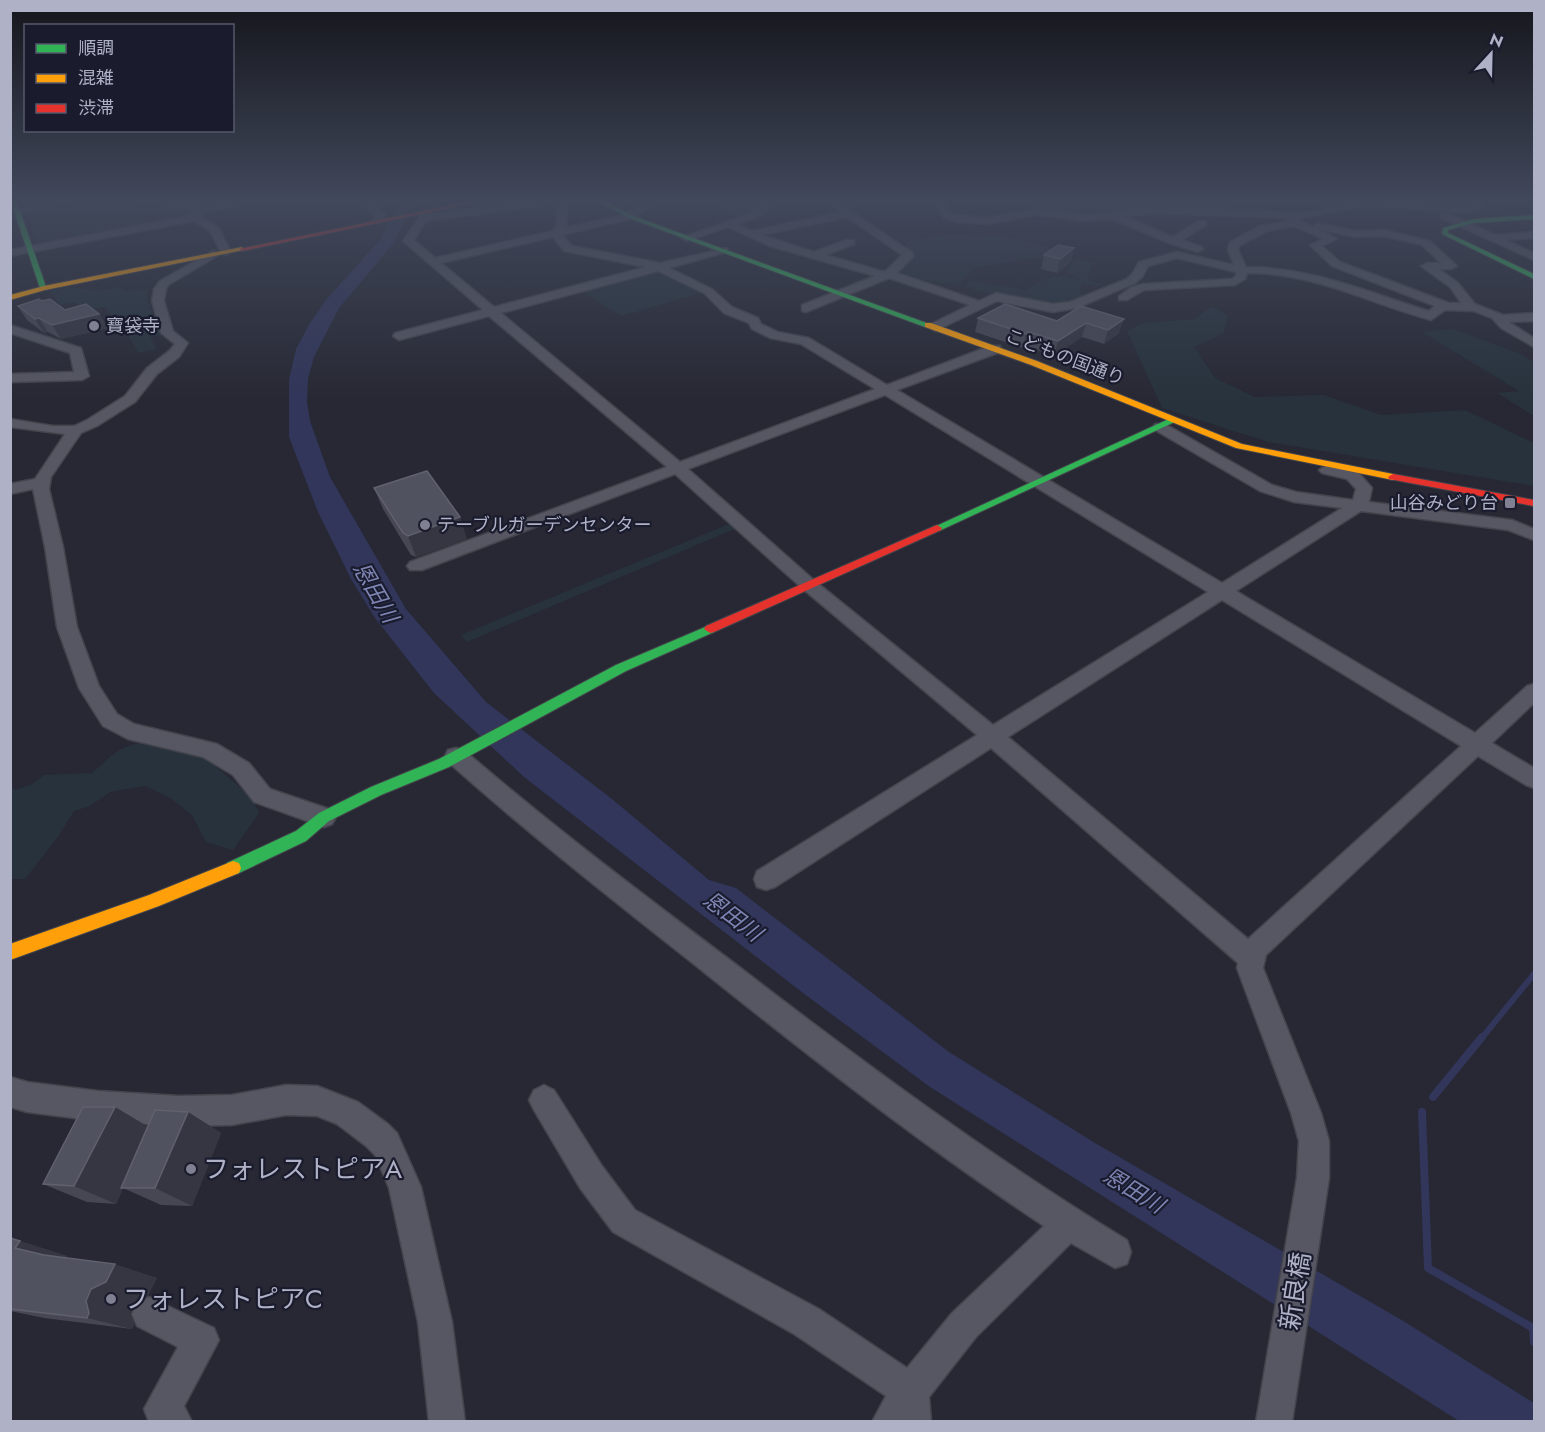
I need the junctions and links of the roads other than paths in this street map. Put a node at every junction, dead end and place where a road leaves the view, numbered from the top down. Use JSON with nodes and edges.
{"nodes":[{"id":1,"x":1239,"y":265,"type":"edge"},
{"id":2,"x":35,"y":266,"type":"edge"},
{"id":3,"x":156,"y":266,"type":"edge"},
{"id":4,"x":194,"y":266,"type":"edge"},
{"id":5,"x":441,"y":266,"type":"edge"},
{"id":6,"x":654,"y":266,"type":"edge"},
{"id":7,"x":667,"y":266,"type":"edge"},
{"id":8,"x":765,"y":266,"type":"edge"},
{"id":9,"x":849,"y":266,"type":"edge"},
{"id":10,"x":898,"y":266,"type":"edge"},
{"id":11,"x":1142,"y":266,"type":"edge"},
{"id":12,"x":1244,"y":266,"type":"edge"},
{"id":13,"x":1341,"y":266,"type":"edge"},
{"id":14,"x":1451,"y":266,"type":"edge"},
{"id":15,"x":1511,"y":266,"type":"edge"},
{"id":16,"x":659,"y":268,"type":"junction"},
{"id":17,"x":889,"y":274,"type":"junction"},
{"id":18,"x":1534,"y":277,"type":"edge"},
{"id":19,"x":44,"y":288,"type":"junction"},
{"id":20,"x":841,"y":294,"type":"junction"},
{"id":21,"x":1096,"y":297,"type":"junction"},
{"id":22,"x":10,"y":298,"type":"edge"},
{"id":23,"x":980,"y":305,"type":"junction"},
{"id":24,"x":1470,"y":306,"type":"junction"},
{"id":25,"x":1448,"y":307,"type":"junction"},
{"id":26,"x":806,"y":308,"type":"dead end"},
{"id":27,"x":494,"y":311,"type":"junction"},
{"id":28,"x":1534,"y":317,"type":"edge"},
{"id":29,"x":1500,"y":319,"type":"junction"},
{"id":30,"x":935,"y":327,"type":"junction"},
{"id":31,"x":10,"y":328,"type":"edge"},
{"id":32,"x":399,"y":336,"type":"dead end"},
{"id":33,"x":1534,"y":343,"type":"edge"},
{"id":34,"x":995,"y":349,"type":"junction"},
{"id":35,"x":10,"y":378,"type":"edge"},
{"id":36,"x":885,"y":391,"type":"junction"},
{"id":37,"x":10,"y":423,"type":"edge"},
{"id":38,"x":1167,"y":424,"type":"junction"},
{"id":39,"x":76,"y":430,"type":"junction"},
{"id":40,"x":1290,"y":458,"type":"junction"},
{"id":41,"x":677,"y":469,"type":"junction"},
{"id":42,"x":41,"y":483,"type":"junction"},
{"id":43,"x":1038,"y":483,"type":"junction"},
{"id":44,"x":10,"y":489,"type":"edge"},
{"id":45,"x":1534,"y":503,"type":"edge"},
{"id":46,"x":1360,"y":504,"type":"junction"},
{"id":47,"x":1534,"y":535,"type":"edge"},
{"id":48,"x":416,"y":566,"type":"dead end"},
{"id":49,"x":809,"y":585,"type":"junction"},
{"id":50,"x":1221,"y":592,"type":"junction"},
{"id":51,"x":1534,"y":691,"type":"edge"},
{"id":52,"x":992,"y":736,"type":"junction"},
{"id":53,"x":1477,"y":745,"type":"junction"},
{"id":54,"x":460,"y":754,"type":"junction"},
{"id":55,"x":1534,"y":779,"type":"edge"},
{"id":56,"x":324,"y":817,"type":"junction"},
{"id":57,"x":766,"y":879,"type":"dead end"},
{"id":58,"x":10,"y":952,"type":"edge"},
{"id":59,"x":1251,"y":958,"type":"junction"},
{"id":60,"x":10,"y":1092,"type":"edge"},
{"id":61,"x":544,"y":1100,"type":"dead end"},
{"id":62,"x":1066,"y":1223,"type":"junction"},
{"id":63,"x":1115,"y":1252,"type":"dead end"},
{"id":64,"x":149,"y":1314,"type":"dead end"},
{"id":65,"x":911,"y":1407,"type":"edge"},
{"id":66,"x":174,"y":1422,"type":"edge"},
{"id":67,"x":447,"y":1422,"type":"edge"},
{"id":68,"x":890,"y":1422,"type":"edge"},
{"id":69,"x":1274,"y":1422,"type":"edge"}],
"edges":[{"from":1,"to":21,"type":"street"},
{"from":2,"to":19,"type":"street"},
{"from":3,"to":19,"type":"street"},
{"from":4,"to":39,"type":"street"},
{"from":5,"to":27,"type":"street"},
{"from":6,"to":16,"type":"street"},
{"from":7,"to":16,"type":"street"},
{"from":8,"to":20,"type":"street","name":"こどもの国通り"},
{"from":9,"to":17,"type":"street"},
{"from":10,"to":17,"type":"street"},
{"from":11,"to":21,"type":"street"},
{"from":12,"to":25,"type":"street"},
{"from":13,"to":25,"type":"street"},
{"from":14,"to":24,"type":"street"},
{"from":15,"to":18,"type":"street"},
{"from":16,"to":27,"type":"street"},
{"from":16,"to":36,"type":"street"},
{"from":17,"to":20,"type":"street"},
{"from":17,"to":23,"type":"street"},
{"from":19,"to":22,"type":"street"},
{"from":20,"to":26,"type":"street"},
{"from":20,"to":30,"type":"street","name":"こどもの国通り"},
{"from":21,"to":23,"type":"street"},
{"from":23,"to":30,"type":"street"},
{"from":24,"to":25,"type":"street"},
{"from":24,"to":29,"type":"street"},
{"from":27,"to":32,"type":"street"},
{"from":27,"to":41,"type":"street"},
{"from":28,"to":29,"type":"street"},
{"from":29,"to":33,"type":"street"},
{"from":30,"to":34,"type":"street","name":"こどもの国通り"},
{"from":31,"to":35,"type":"street"},
{"from":34,"to":36,"type":"street"},
{"from":34,"to":38,"type":"street","name":"こどもの国通り"},
{"from":36,"to":41,"type":"street"},
{"from":36,"to":43,"type":"street"},
{"from":37,"to":39,"type":"street"},
{"from":38,"to":40,"type":"street","name":"こどもの国通り"},
{"from":38,"to":43,"type":"street"},
{"from":38,"to":46,"type":"street"},
{"from":39,"to":42,"type":"street"},
{"from":40,"to":45,"type":"street","name":"こどもの国通り"},
{"from":40,"to":46,"type":"street"},
{"from":41,"to":48,"type":"street"},
{"from":41,"to":49,"type":"street"},
{"from":42,"to":44,"type":"street"},
{"from":42,"to":56,"type":"street"},
{"from":43,"to":49,"type":"street"},
{"from":43,"to":50,"type":"street"},
{"from":46,"to":47,"type":"street"},
{"from":46,"to":50,"type":"street"},
{"from":49,"to":52,"type":"street"},
{"from":49,"to":54,"type":"street"},
{"from":50,"to":52,"type":"street"},
{"from":50,"to":53,"type":"street"},
{"from":51,"to":53,"type":"street"},
{"from":52,"to":57,"type":"street"},
{"from":52,"to":59,"type":"street"},
{"from":53,"to":55,"type":"street"},
{"from":53,"to":59,"type":"street"},
{"from":54,"to":56,"type":"street"},
{"from":54,"to":62,"type":"street"},
{"from":56,"to":58,"type":"street"},
{"from":59,"to":69,"type":"street","name":"新良橋"},
{"from":60,"to":67,"type":"street"},
{"from":61,"to":65,"type":"street"},
{"from":62,"to":63,"type":"street"},
{"from":62,"to":65,"type":"street"},
{"from":64,"to":66,"type":"street"},
{"from":65,"to":68,"type":"street"}]}
